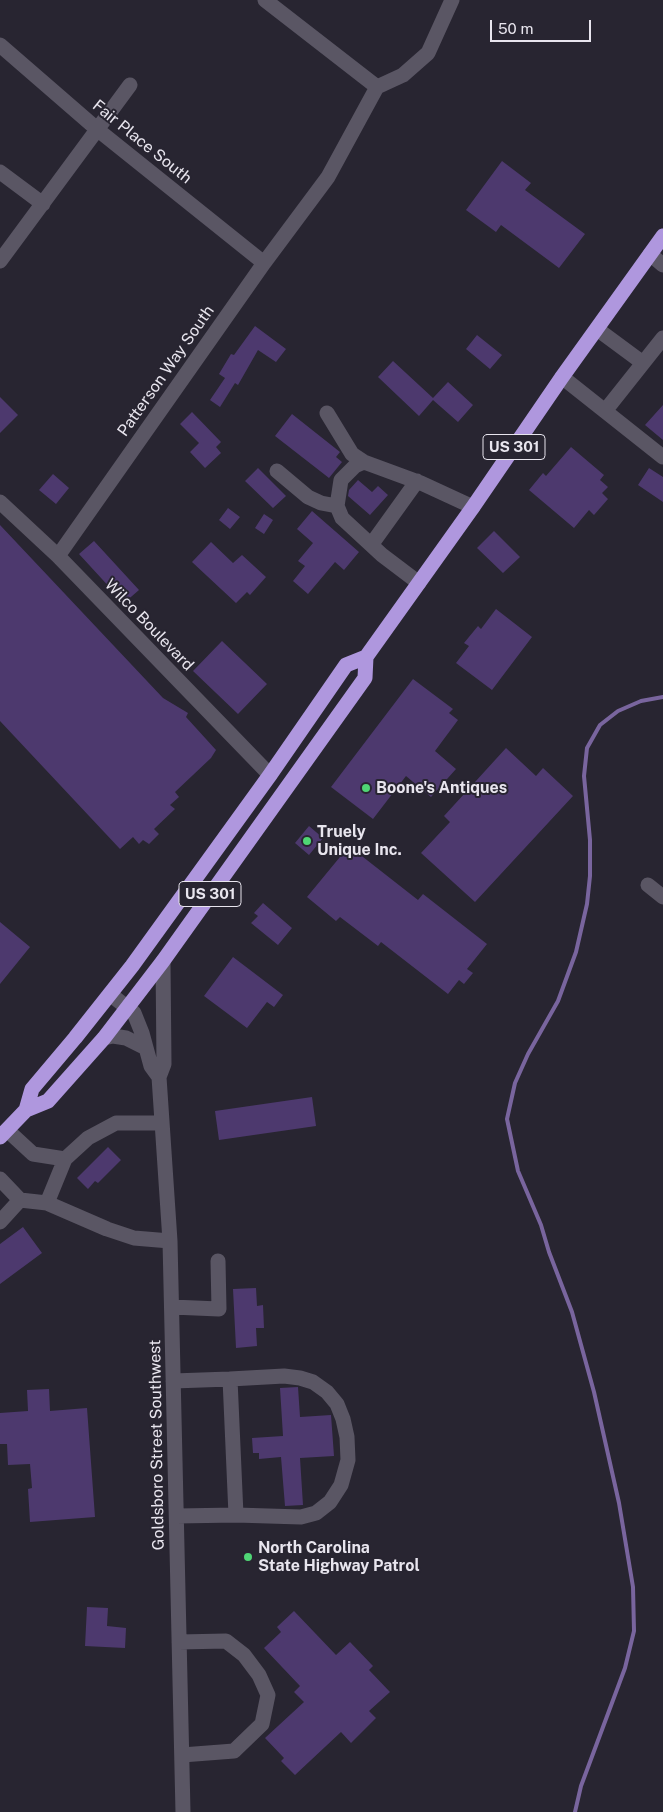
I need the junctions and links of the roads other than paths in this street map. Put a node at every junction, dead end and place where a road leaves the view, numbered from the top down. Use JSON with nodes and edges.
{"nodes":[{"id":1,"x":265,"y":0,"type":"edge"},
{"id":2,"x":452,"y":0,"type":"edge"},
{"id":3,"x":0,"y":46,"type":"edge"},
{"id":4,"x":130,"y":85,"type":"dead end"},
{"id":5,"x":377,"y":87,"type":"junction"},
{"id":6,"x":98,"y":130,"type":"junction"},
{"id":7,"x":0,"y":172,"type":"edge"},
{"id":8,"x":42,"y":204,"type":"junction"},
{"id":9,"x":663,"y":236,"type":"edge"},
{"id":10,"x":650,"y":254,"type":"junction"},
{"id":11,"x":0,"y":261,"type":"edge"},
{"id":12,"x":264,"y":262,"type":"junction"},
{"id":13,"x":663,"y":265,"type":"edge"},
{"id":14,"x":597,"y":329,"type":"junction"},
{"id":15,"x":663,"y":338,"type":"edge"},
{"id":16,"x":643,"y":363,"type":"junction"},
{"id":17,"x":562,"y":377,"type":"junction"},
{"id":18,"x":606,"y":411,"type":"junction"},
{"id":19,"x":327,"y":413,"type":"dead end"},
{"id":20,"x":663,"y":457,"type":"edge"},
{"id":21,"x":364,"y":462,"type":"junction"},
{"id":22,"x":277,"y":472,"type":"dead end"},
{"id":23,"x":417,"y":481,"type":"junction"},
{"id":24,"x":0,"y":502,"type":"edge"},
{"id":25,"x":336,"y":506,"type":"junction"},
{"id":26,"x":473,"y":507,"type":"junction"},
{"id":27,"x":371,"y":545,"type":"junction"},
{"id":28,"x":58,"y":556,"type":"junction"},
{"id":29,"x":419,"y":584,"type":"junction"},
{"id":30,"x":366,"y":658,"type":"junction"},
{"id":31,"x":270,"y":775,"type":"junction"},
{"id":32,"x":648,"y":885,"type":"dead end"},
{"id":33,"x":663,"y":897,"type":"edge"},
{"id":34,"x":163,"y":961,"type":"junction"},
{"id":35,"x":110,"y":994,"type":"junction"},
{"id":36,"x":127,"y":1008,"type":"junction"},
{"id":37,"x":104,"y":1038,"type":"junction"},
{"id":38,"x":146,"y":1048,"type":"junction"},
{"id":39,"x":159,"y":1077,"type":"junction"},
{"id":40,"x":26,"y":1110,"type":"junction"},
{"id":41,"x":161,"y":1123,"type":"junction"},
{"id":42,"x":3,"y":1133,"type":"edge"},
{"id":43,"x":65,"y":1159,"type":"junction"},
{"id":44,"x":0,"y":1179,"type":"edge"},
{"id":45,"x":20,"y":1200,"type":"junction"},
{"id":46,"x":47,"y":1203,"type":"junction"},
{"id":47,"x":0,"y":1222,"type":"edge"},
{"id":48,"x":170,"y":1241,"type":"junction"},
{"id":49,"x":218,"y":1261,"type":"dead end"},
{"id":50,"x":172,"y":1307,"type":"junction"},
{"id":51,"x":230,"y":1379,"type":"junction"},
{"id":52,"x":173,"y":1381,"type":"junction"},
{"id":53,"x":236,"y":1515,"type":"junction"},
{"id":54,"x":177,"y":1516,"type":"junction"},
{"id":55,"x":179,"y":1642,"type":"junction"},
{"id":56,"x":182,"y":1755,"type":"junction"},
{"id":57,"x":183,"y":1812,"type":"edge"}],
"edges":[{"from":1,"to":5,"type":"street"},
{"from":2,"to":5,"type":"street"},
{"from":3,"to":6,"type":"street","name":"Fair Place South"},
{"from":4,"to":6,"type":"street"},
{"from":5,"to":12,"type":"street","name":"Patterson Way South"},
{"from":6,"to":8,"type":"street"},
{"from":6,"to":12,"type":"street","name":"Fair Place South"},
{"from":7,"to":8,"type":"street"},
{"from":8,"to":11,"type":"street"},
{"from":9,"to":10,"type":"highway","number":"US 301"},
{"from":10,"to":13,"type":"street"},
{"from":10,"to":14,"type":"highway","number":"US 301"},
{"from":12,"to":28,"type":"street","name":"Patterson Way South"},
{"from":14,"to":16,"type":"street"},
{"from":14,"to":17,"type":"highway","number":"US 301"},
{"from":15,"to":16,"type":"street"},
{"from":16,"to":18,"type":"street"},
{"from":17,"to":18,"type":"street"},
{"from":17,"to":26,"type":"highway","number":"US 301"},
{"from":18,"to":20,"type":"street"},
{"from":19,"to":21,"type":"street"},
{"from":21,"to":23,"type":"street"},
{"from":21,"to":25,"type":"street"},
{"from":22,"to":25,"type":"street"},
{"from":23,"to":26,"type":"street"},
{"from":23,"to":27,"type":"street"},
{"from":24,"to":28,"type":"street","name":"Wilco Boulevard"},
{"from":25,"to":27,"type":"street"},
{"from":26,"to":29,"type":"highway","number":"US 301"},
{"from":27,"to":29,"type":"street"},
{"from":28,"to":31,"type":"street","name":"Wilco Boulevard"},
{"from":29,"to":30,"type":"highway","number":"US 301"},
{"from":30,"to":31,"type":"highway","number":"US 301"},
{"from":30,"to":34,"type":"highway","number":"US 301"},
{"from":31,"to":35,"type":"highway","number":"US 301"},
{"from":32,"to":33,"type":"street"},
{"from":34,"to":36,"type":"highway","number":"US 301"},
{"from":34,"to":39,"type":"street","name":"Goldsboro Street Southwest"},
{"from":35,"to":36,"type":"street","name":"Goldsboro Street Southwest"},
{"from":35,"to":40,"type":"highway","number":"US 301"},
{"from":36,"to":37,"type":"highway","number":"US 301"},
{"from":36,"to":38,"type":"street","name":"Goldsboro Street Southwest"},
{"from":37,"to":38,"type":"street"},
{"from":37,"to":40,"type":"highway","number":"US 301"},
{"from":38,"to":39,"type":"street","name":"Goldsboro Street Southwest"},
{"from":39,"to":41,"type":"street","name":"Goldsboro Street Southwest"},
{"from":40,"to":42,"type":"highway","number":"US 301"},
{"from":41,"to":43,"type":"street"},
{"from":41,"to":48,"type":"street","name":"Goldsboro Street Southwest"},
{"from":42,"to":43,"type":"street"},
{"from":43,"to":46,"type":"street"},
{"from":44,"to":45,"type":"street"},
{"from":45,"to":46,"type":"street"},
{"from":45,"to":47,"type":"street"},
{"from":46,"to":48,"type":"street"},
{"from":48,"to":50,"type":"street","name":"Goldsboro Street Southwest"},
{"from":49,"to":50,"type":"street"},
{"from":50,"to":52,"type":"street","name":"Goldsboro Street Southwest"},
{"from":51,"to":52,"type":"street"},
{"from":51,"to":53,"type":"street"},
{"from":51,"to":53,"type":"street"},
{"from":52,"to":54,"type":"street","name":"Goldsboro Street Southwest"},
{"from":53,"to":54,"type":"street"},
{"from":54,"to":55,"type":"street","name":"Goldsboro Street Southwest"},
{"from":55,"to":56,"type":"street","name":"Goldsboro Street Southwest"},
{"from":55,"to":56,"type":"street"},
{"from":56,"to":57,"type":"street","name":"Goldsboro Street Southwest"}]}
